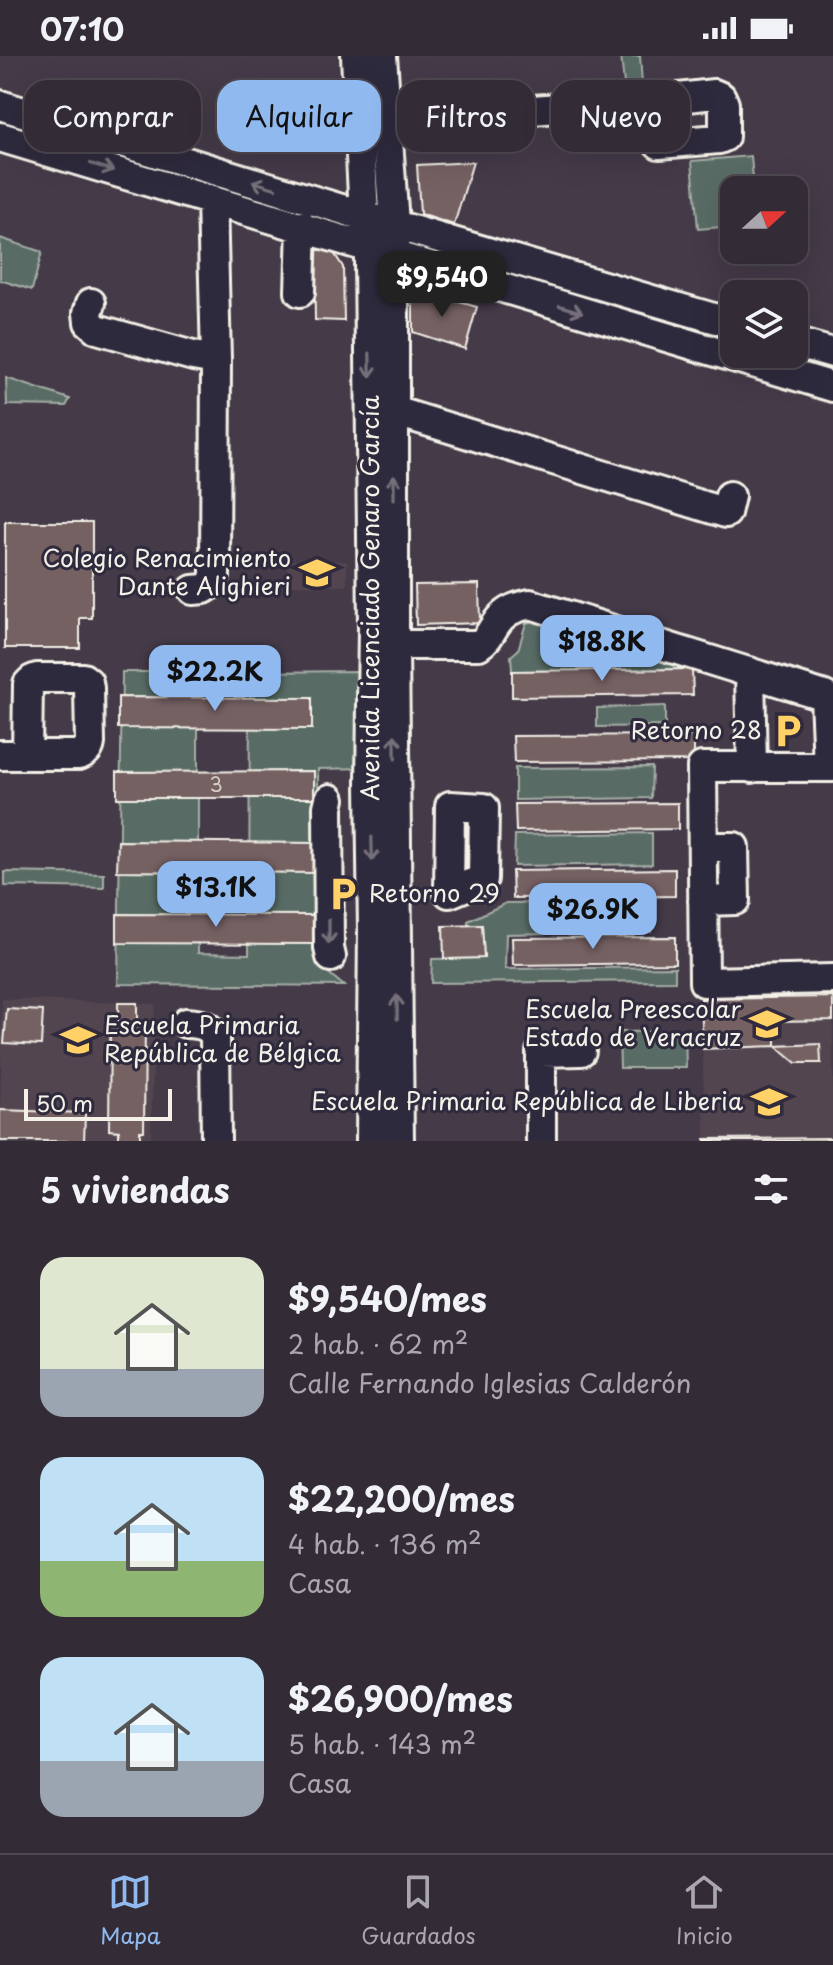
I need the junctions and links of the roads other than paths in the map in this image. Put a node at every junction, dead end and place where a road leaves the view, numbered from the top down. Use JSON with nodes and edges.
{"nodes":[{"id":1,"x":356,"y":56,"type":"edge"},
{"id":2,"x":382,"y":56,"type":"edge"},
{"id":3,"x":0,"y":105,"type":"edge"},
{"id":4,"x":551,"y":109,"type":"edge"},
{"id":5,"x":387,"y":121,"type":"junction"},
{"id":6,"x":0,"y":137,"type":"edge"},
{"id":7,"x":212,"y":200,"type":"junction"},
{"id":8,"x":364,"y":216,"type":"junction"},
{"id":9,"x":394,"y":224,"type":"junction"},
{"id":10,"x":302,"y":226,"type":"junction"},
{"id":11,"x":367,"y":247,"type":"junction"},
{"id":12,"x":394,"y":257,"type":"junction"},
{"id":13,"x":300,"y":292,"type":"dead end"},
{"id":14,"x":91,"y":303,"type":"dead end"},
{"id":15,"x":720,"y":320,"type":"edge"},
{"id":16,"x":808,"y":346,"type":"edge"},
{"id":17,"x":833,"y":353,"type":"edge"},
{"id":18,"x":216,"y":360,"type":"junction"},
{"id":19,"x":833,"y":387,"type":"edge"},
{"id":20,"x":394,"y":411,"type":"junction"},
{"id":21,"x":730,"y":496,"type":"dead end"},
{"id":22,"x":382,"y":538,"type":"junction"},
{"id":23,"x":193,"y":590,"type":"dead end"},
{"id":24,"x":383,"y":645,"type":"junction"},
{"id":25,"x":750,"y":672,"type":"junction"},
{"id":26,"x":831,"y":767,"type":"edge"},
{"id":27,"x":752,"y":768,"type":"junction"},
{"id":28,"x":330,"y":799,"type":"dead end"},
{"id":29,"x":331,"y":957,"type":"dead end"},
{"id":30,"x":833,"y":979,"type":"edge"},
{"id":31,"x":186,"y":1023,"type":"dead end"},
{"id":32,"x":581,"y":1051,"type":"dead end"},
{"id":33,"x":385,"y":1054,"type":"junction"},
{"id":34,"x":216,"y":1141,"type":"edge"},
{"id":35,"x":371,"y":1141,"type":"edge"},
{"id":36,"x":399,"y":1141,"type":"edge"},
{"id":37,"x":541,"y":1141,"type":"edge"}],
"edges":[{"from":1,"to":8,"type":"street","name":"Avenida Licenciado Genaro García"},
{"from":2,"to":5,"type":"street","name":"Avenida Licenciado Genaro García"},
{"from":8,"to":3,"type":"street","one_way":true},
{"from":4,"to":5,"type":"street"},
{"from":5,"to":9,"type":"street","name":"Avenida Licenciado Genaro García"},
{"from":6,"to":7,"type":"street","one_way":true},
{"from":7,"to":10,"type":"street"},
{"from":7,"to":18,"type":"street"},
{"from":8,"to":9,"type":"street"},
{"from":8,"to":11,"type":"street","name":"Avenida Licenciado Genaro García"},
{"from":9,"to":12,"type":"street","name":"Avenida Licenciado Genaro García"},
{"from":9,"to":15,"type":"street"},
{"from":10,"to":11,"type":"street"},
{"from":10,"to":13,"type":"street"},
{"from":11,"to":12,"type":"street"},
{"from":11,"to":22,"type":"street","name":"Avenida Licenciado Genaro García","one_way":true},
{"from":12,"to":19,"type":"street","one_way":true},
{"from":12,"to":20,"type":"street","name":"Avenida Licenciado Genaro García"},
{"from":14,"to":18,"type":"street"},
{"from":16,"to":17,"type":"street"},
{"from":18,"to":23,"type":"street"},
{"from":20,"to":21,"type":"street"},
{"from":22,"to":20,"type":"street","name":"Avenida Licenciado Genaro García","one_way":true},
{"from":22,"to":24,"type":"street","name":"Avenida Licenciado Genaro García"},
{"from":24,"to":25,"type":"street"},
{"from":24,"to":33,"type":"street","name":"Avenida Licenciado Genaro García"},
{"from":25,"to":26,"type":"street"},
{"from":25,"to":27,"type":"street"},
{"from":26,"to":27,"type":"street"},
{"from":27,"to":30,"type":"street"},
{"from":28,"to":29,"type":"street","one_way":true},
{"from":31,"to":34,"type":"street"},
{"from":32,"to":37,"type":"street"},
{"from":33,"to":35,"type":"street","name":"Avenida Licenciado Genaro García"},
{"from":33,"to":36,"type":"street","name":"Avenida Licenciado Genaro García"}]}
